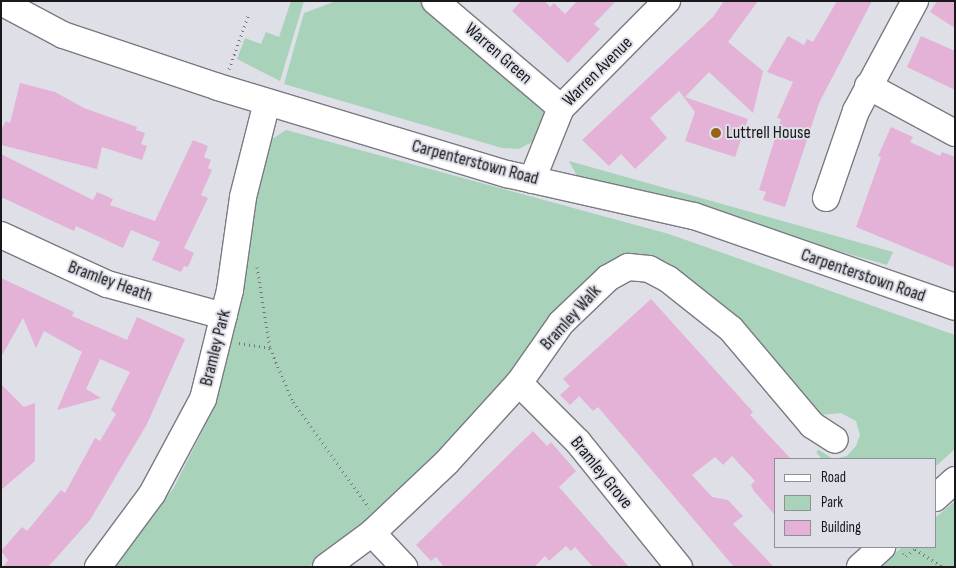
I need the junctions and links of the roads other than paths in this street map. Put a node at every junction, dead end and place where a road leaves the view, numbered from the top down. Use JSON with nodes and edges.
{"nodes":[{"id":1,"x":435,"y":1,"type":"edge"},
{"id":2,"x":667,"y":1,"type":"edge"},
{"id":3,"x":915,"y":1,"type":"edge"},
{"id":4,"x":1,"y":2,"type":"edge"},
{"id":5,"x":868,"y":86,"type":"junction"},
{"id":6,"x":267,"y":102,"type":"junction"},
{"id":7,"x":561,"y":108,"type":"junction"},
{"id":8,"x":955,"y":133,"type":"edge"},
{"id":9,"x":532,"y":180,"type":"junction"},
{"id":10,"x":826,"y":198,"type":"dead end"},
{"id":11,"x":1,"y":236,"type":"edge"},
{"id":12,"x":955,"y":307,"type":"edge"},
{"id":13,"x":222,"y":327,"type":"junction"},
{"id":14,"x":519,"y":382,"type":"junction"},
{"id":15,"x":835,"y":440,"type":"dead end"},
{"id":16,"x":955,"y":480,"type":"edge"},
{"id":17,"x":936,"y":497,"type":"edge"},
{"id":18,"x":378,"y":528,"type":"junction"},
{"id":19,"x":881,"y":548,"type":"edge"},
{"id":20,"x":98,"y":567,"type":"edge"},
{"id":21,"x":326,"y":567,"type":"edge"},
{"id":22,"x":404,"y":567,"type":"edge"},
{"id":23,"x":679,"y":567,"type":"edge"},
{"id":24,"x":860,"y":567,"type":"edge"}],
"edges":[{"from":1,"to":7,"type":"street","name":"Warren Green"},
{"from":2,"to":7,"type":"street","name":"Warren Avenue"},
{"from":3,"to":5,"type":"street"},
{"from":4,"to":6,"type":"street","name":"Carpenterstown Road"},
{"from":5,"to":8,"type":"street"},
{"from":5,"to":10,"type":"street"},
{"from":6,"to":9,"type":"street","name":"Carpenterstown Road"},
{"from":6,"to":13,"type":"street","name":"Bramley Park"},
{"from":7,"to":9,"type":"street","name":"Warren Avenue"},
{"from":9,"to":12,"type":"street","name":"Carpenterstown Road"},
{"from":11,"to":13,"type":"street","name":"Bramley Heath"},
{"from":13,"to":20,"type":"street","name":"Bramley Park"},
{"from":14,"to":15,"type":"street","name":"Bramley Walk"},
{"from":14,"to":18,"type":"street","name":"Bramley Walk"},
{"from":14,"to":23,"type":"street","name":"Bramley Grove"},
{"from":16,"to":17,"type":"street"},
{"from":18,"to":21,"type":"street","name":"Bramley Walk"},
{"from":18,"to":22,"type":"street"},
{"from":19,"to":24,"type":"street"}]}
